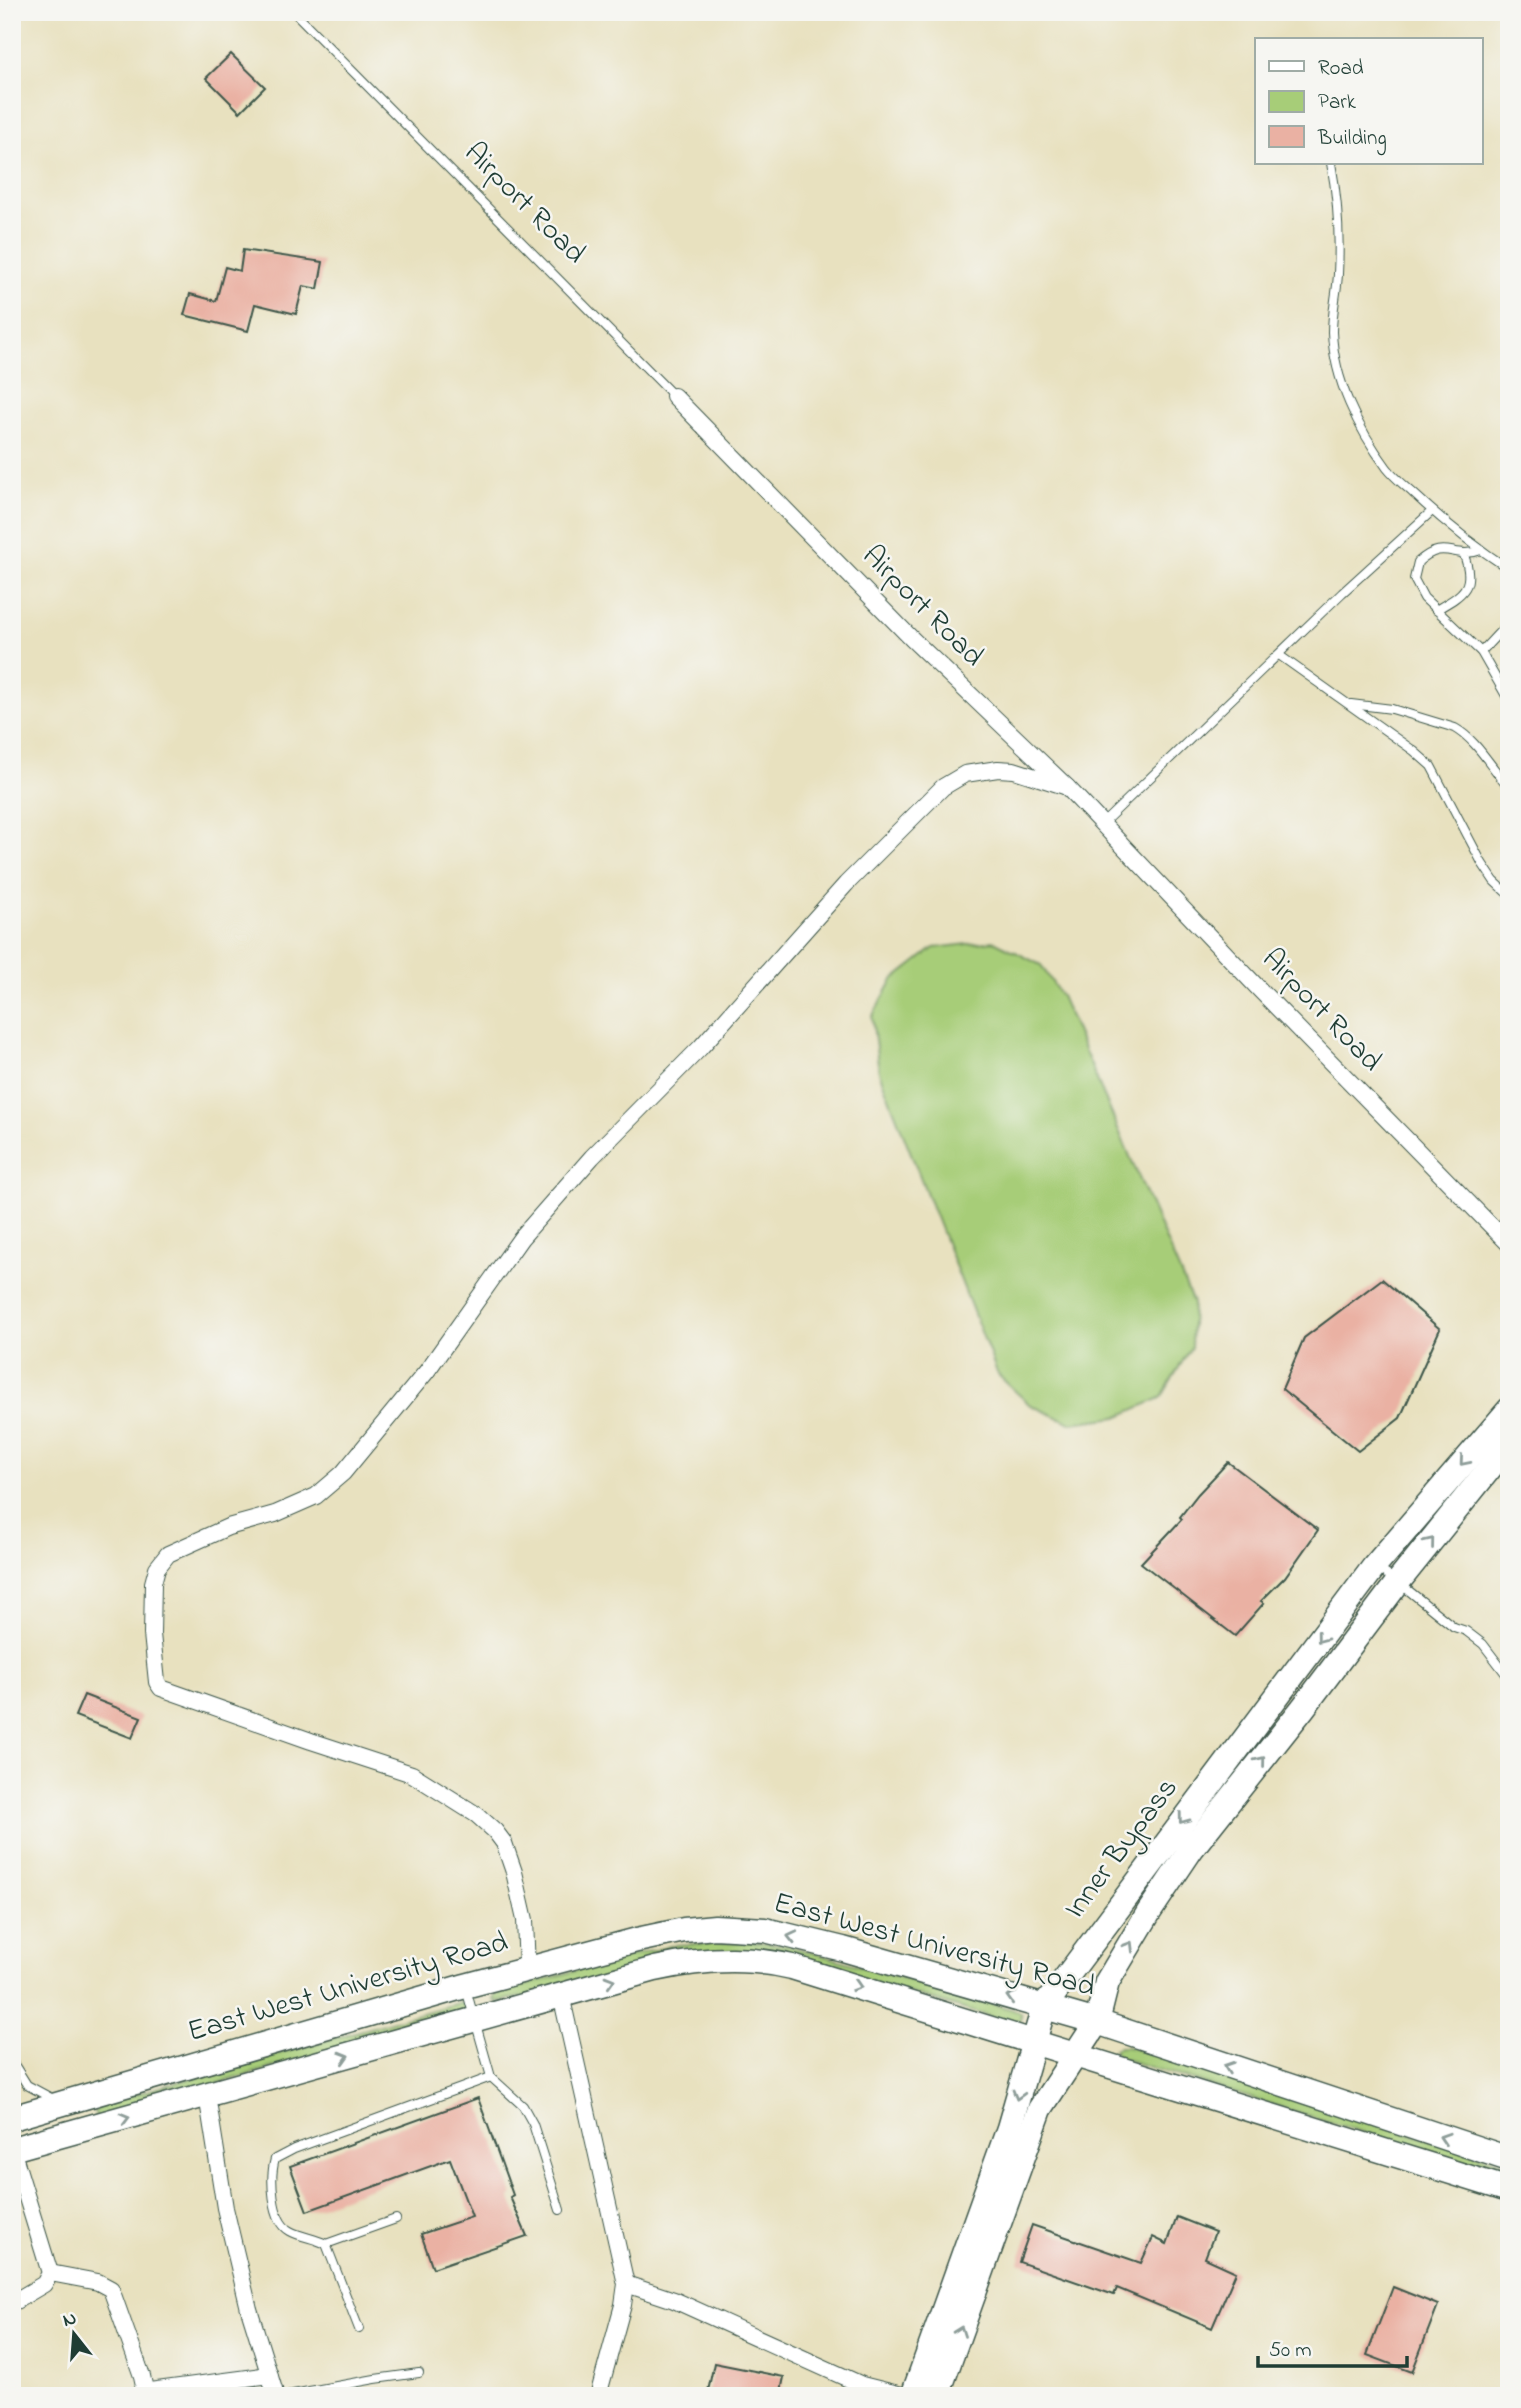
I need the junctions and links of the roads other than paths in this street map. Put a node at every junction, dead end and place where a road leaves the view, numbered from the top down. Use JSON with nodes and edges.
{"nodes":[{"id":1,"x":294,"y":12,"type":"edge"},
{"id":2,"x":1331,"y":164,"type":"edge"},
{"id":3,"x":674,"y":396,"type":"joint"},
{"id":4,"x":1432,"y":510,"type":"junction"},
{"id":5,"x":1481,"y":550,"type":"junction"},
{"id":6,"x":1464,"y":555,"type":"junction"},
{"id":7,"x":1509,"y":569,"type":"edge"},
{"id":8,"x":1436,"y":610,"type":"junction"},
{"id":9,"x":1507,"y":628,"type":"edge"},
{"id":10,"x":1481,"y":652,"type":"junction"},
{"id":11,"x":1279,"y":654,"type":"junction"},
{"id":12,"x":1509,"y":701,"type":"edge"},
{"id":13,"x":1348,"y":704,"type":"junction"},
{"id":14,"x":1067,"y":787,"type":"junction"},
{"id":15,"x":1509,"y":787,"type":"edge"},
{"id":16,"x":1102,"y":824,"type":"junction"},
{"id":17,"x":1509,"y":895,"type":"edge"},
{"id":18,"x":1509,"y":1215,"type":"edge"},
{"id":19,"x":1496,"y":1231,"type":"junction"},
{"id":20,"x":1509,"y":1244,"type":"edge"},
{"id":21,"x":1509,"y":1410,"type":"edge"},
{"id":22,"x":1509,"y":1444,"type":"edge"},
{"id":23,"x":1374,"y":1567,"type":"junction"},
{"id":24,"x":1398,"y":1582,"type":"junction"},
{"id":25,"x":1509,"y":1678,"type":"edge"},
{"id":26,"x":527,"y":1969,"type":"junction"},
{"id":27,"x":465,"y":1986,"type":"junction"},
{"id":28,"x":561,"y":1995,"type":"junction"},
{"id":29,"x":1044,"y":2007,"type":"junction"},
{"id":30,"x":474,"y":2020,"type":"junction"},
{"id":31,"x":1097,"y":2022,"type":"junction"},
{"id":32,"x":1033,"y":2042,"type":"junction"},
{"id":33,"x":1074,"y":2055,"type":"junction"},
{"id":34,"x":12,"y":2061,"type":"edge"},
{"id":35,"x":491,"y":2077,"type":"junction"},
{"id":36,"x":207,"y":2095,"type":"junction"},
{"id":37,"x":12,"y":2118,"type":"edge"},
{"id":38,"x":68,"y":2118,"type":"junction"},
{"id":39,"x":12,"y":2149,"type":"edge"},
{"id":40,"x":1509,"y":2159,"type":"edge"},
{"id":41,"x":1509,"y":2190,"type":"edge"},
{"id":42,"x":560,"y":2210,"type":"dead end"},
{"id":43,"x":396,"y":2219,"type":"dead end"},
{"id":44,"x":326,"y":2244,"type":"junction"},
{"id":45,"x":50,"y":2273,"type":"junction"},
{"id":46,"x":626,"y":2284,"type":"junction"},
{"id":47,"x":12,"y":2303,"type":"edge"},
{"id":48,"x":359,"y":2329,"type":"dead end"},
{"id":49,"x":419,"y":2373,"type":"dead end"},
{"id":50,"x":270,"y":2375,"type":"junction"},
{"id":51,"x":12,"y":2385,"type":"edge"},
{"id":52,"x":141,"y":2394,"type":"edge"},
{"id":53,"x":16,"y":2396,"type":"edge"},
{"id":54,"x":276,"y":2396,"type":"edge"},
{"id":55,"x":282,"y":2396,"type":"edge"},
{"id":56,"x":598,"y":2396,"type":"edge"},
{"id":57,"x":906,"y":2396,"type":"edge"},
{"id":58,"x":913,"y":2396,"type":"edge"},
{"id":59,"x":937,"y":2396,"type":"edge"}],
"edges":[{"from":1,"to":3,"type":"lane","name":"Airport Road"},
{"from":2,"to":4,"type":"lane"},
{"from":3,"to":14,"type":"street","name":"Airport Road"},
{"from":4,"to":5,"type":"lane"},
{"from":4,"to":11,"type":"lane"},
{"from":5,"to":6,"type":"lane"},
{"from":5,"to":7,"type":"lane"},
{"from":6,"to":8,"type":"lane"},
{"from":6,"to":8,"type":"lane"},
{"from":8,"to":10,"type":"lane"},
{"from":9,"to":10,"type":"lane"},
{"from":10,"to":12,"type":"lane"},
{"from":11,"to":13,"type":"lane"},
{"from":11,"to":16,"type":"lane"},
{"from":13,"to":15,"type":"lane"},
{"from":13,"to":17,"type":"lane"},
{"from":14,"to":16,"type":"street","name":"Airport Road"},
{"from":14,"to":26,"type":"street"},
{"from":16,"to":19,"type":"street","name":"Airport Road"},
{"from":18,"to":19,"type":"lane"},
{"from":19,"to":20,"type":"street","name":"Airport Road"},
{"from":21,"to":23,"type":"main road","name":"Inner Bypass","one_way":true},
{"from":24,"to":22,"type":"main road","name":"Inner Bypass","one_way":true},
{"from":23,"to":24,"type":"lane"},
{"from":23,"to":29,"type":"main road","name":"Inner Bypass","one_way":true},
{"from":24,"to":25,"type":"lane"},
{"from":31,"to":24,"type":"main road","name":"Inner Bypass","one_way":true},
{"from":26,"to":27,"type":"main road","name":"East West University Road"},
{"from":29,"to":26,"type":"main road","name":"East West University Road","one_way":true},
{"from":27,"to":30,"type":"lane"},
{"from":27,"to":38,"type":"main road","name":"East West University Road"},
{"from":28,"to":30,"type":"main road","name":"East West University Road"},
{"from":28,"to":32,"type":"main road","name":"East West University Road","one_way":true},
{"from":28,"to":46,"type":"street"},
{"from":29,"to":31,"type":"main road","name":"East West University Road"},
{"from":29,"to":32,"type":"main road","name":"Inner Bypass"},
{"from":30,"to":35,"type":"lane"},
{"from":36,"to":30,"type":"main road","name":"East West University Road","one_way":true},
{"from":31,"to":33,"type":"main road","name":"Inner Bypass"},
{"from":40,"to":31,"type":"main road","name":"East West University Road","one_way":true},
{"from":32,"to":33,"type":"main road","name":"East West University Road"},
{"from":32,"to":58,"type":"main road","name":"Inner Bypass","one_way":true},
{"from":33,"to":41,"type":"main road","name":"East West University Road"},
{"from":59,"to":33,"type":"main road","name":"Inner Bypass","one_way":true},
{"from":34,"to":38,"type":"lane"},
{"from":35,"to":42,"type":"lane"},
{"from":35,"to":44,"type":"lane"},
{"from":38,"to":36,"type":"main road","name":"East West University Road","one_way":true},
{"from":36,"to":50,"type":"street"},
{"from":37,"to":38,"type":"main road","name":"East West University Road"},
{"from":38,"to":39,"type":"main road","name":"East West University Road"},
{"from":39,"to":45,"type":"street"},
{"from":43,"to":44,"type":"lane"},
{"from":44,"to":48,"type":"lane"},
{"from":45,"to":47,"type":"street"},
{"from":45,"to":52,"type":"street"},
{"from":46,"to":56,"type":"street"},
{"from":46,"to":57,"type":"street"},
{"from":49,"to":55,"type":"lane"},
{"from":50,"to":52,"type":"street"},
{"from":50,"to":54,"type":"street"},
{"from":51,"to":53,"type":"street"}]}
